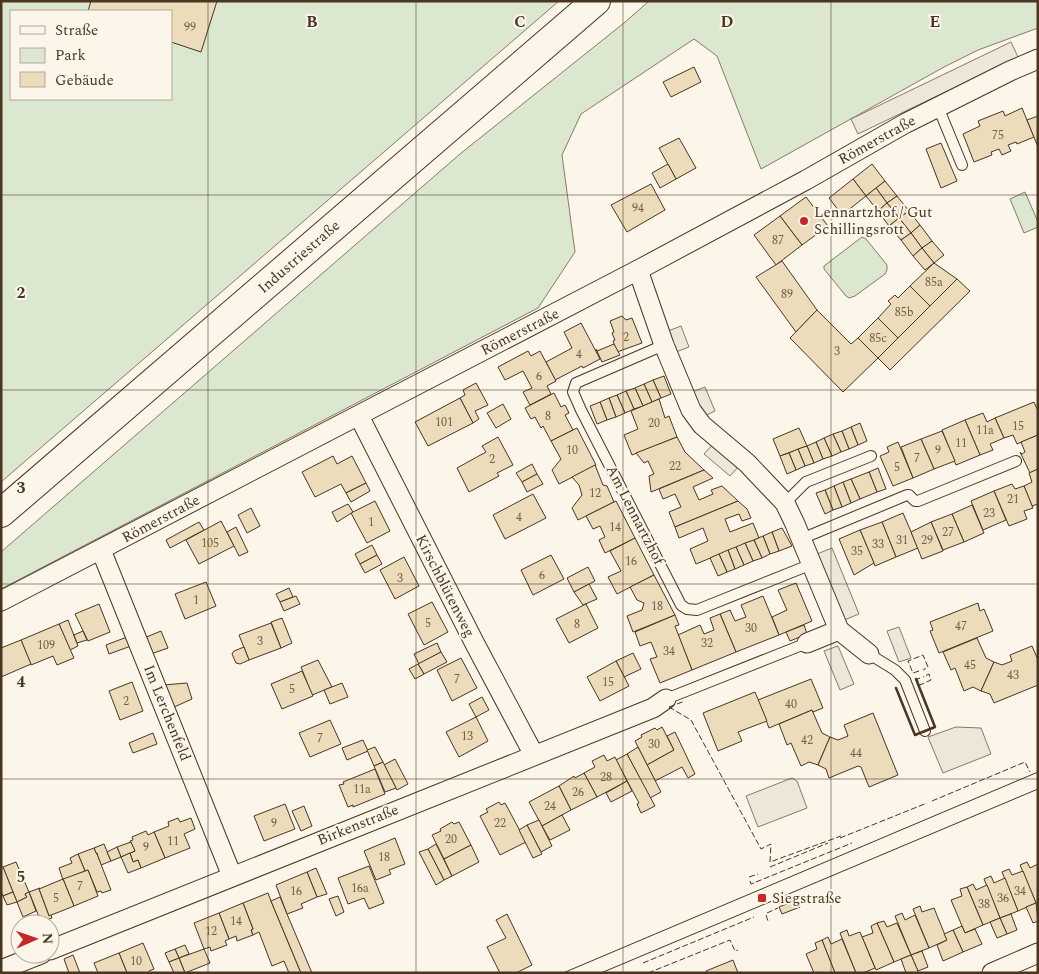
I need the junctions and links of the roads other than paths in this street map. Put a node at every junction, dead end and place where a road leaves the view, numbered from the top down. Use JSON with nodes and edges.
{"nodes":[{"id":1,"x":596,"y":1,"type":"edge"},
{"id":2,"x":1038,"y":59,"type":"edge"},
{"id":3,"x":938,"y":107,"type":"junction"},
{"id":4,"x":962,"y":165,"type":"dead end"},
{"id":5,"x":638,"y":270,"type":"junction"},
{"id":6,"x":664,"y":346,"type":"junction"},
{"id":7,"x":359,"y":416,"type":"junction"},
{"id":8,"x":871,"y":456,"type":"dead end"},
{"id":9,"x":1016,"y":461,"type":"dead end"},
{"id":10,"x":785,"y":503,"type":"junction"},
{"id":11,"x":1,"y":513,"type":"edge"},
{"id":12,"x":801,"y":539,"type":"junction"},
{"id":13,"x":101,"y":550,"type":"junction"},
{"id":14,"x":812,"y":564,"type":"junction"},
{"id":15,"x":1,"y":602,"type":"edge"},
{"id":16,"x":838,"y":630,"type":"junction"},
{"id":17,"x":807,"y":643,"type":"joint"},
{"id":18,"x":869,"y":654,"type":"joint"},
{"id":19,"x":666,"y":699,"type":"joint"},
{"id":20,"x":925,"y":731,"type":"dead end"},
{"id":21,"x":534,"y":755,"type":"junction"},
{"id":22,"x":232,"y":876,"type":"junction"},
{"id":23,"x":60,"y":946,"type":"edge"},
{"id":24,"x":1038,"y":954,"type":"edge"},
{"id":25,"x":16,"y":964,"type":"edge"},
{"id":26,"x":1,"y":970,"type":"edge"},
{"id":27,"x":992,"y":973,"type":"edge"}],
"edges":[{"from":1,"to":11,"type":"main road","name":"Industriestraße"},
{"from":2,"to":3,"type":"street","name":"Römerstraße"},
{"from":3,"to":4,"type":"lane"},
{"from":3,"to":5,"type":"street","name":"Römerstraße"},
{"from":5,"to":6,"type":"street"},
{"from":5,"to":7,"type":"street","name":"Römerstraße"},
{"from":6,"to":10,"type":"street"},
{"from":6,"to":14,"type":"lane","name":"Am Lennartzhof"},
{"from":7,"to":13,"type":"street","name":"Römerstraße"},
{"from":7,"to":21,"type":"street","name":"Kirschblütenweg"},
{"from":8,"to":10,"type":"lane"},
{"from":9,"to":12,"type":"lane"},
{"from":10,"to":12,"type":"street"},
{"from":12,"to":14,"type":"street"},
{"from":13,"to":15,"type":"street","name":"Römerstraße"},
{"from":13,"to":22,"type":"street","name":"Im Lerchenfeld"},
{"from":14,"to":16,"type":"street"},
{"from":16,"to":17,"type":"street"},
{"from":16,"to":18,"type":"street"},
{"from":17,"to":19,"type":"lane"},
{"from":18,"to":20,"type":"lane"},
{"from":19,"to":21,"type":"street","name":"Birkenstraße"},
{"from":21,"to":22,"type":"street","name":"Birkenstraße"},
{"from":22,"to":23,"type":"street","name":"Birkenstraße"},
{"from":24,"to":27,"type":"street"},
{"from":25,"to":26,"type":"street"}]}
